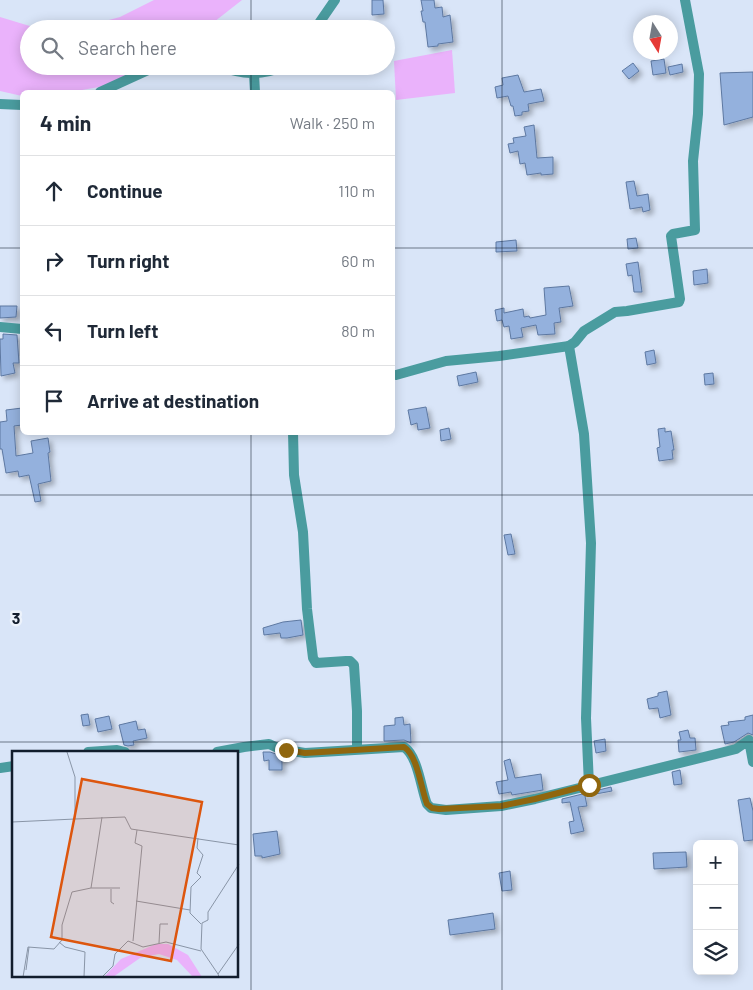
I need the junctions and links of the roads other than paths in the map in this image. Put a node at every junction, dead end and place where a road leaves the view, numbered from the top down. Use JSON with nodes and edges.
{"nodes":[{"id":1,"x":335,"y":0,"type":"edge"},
{"id":2,"x":685,"y":0,"type":"edge"},
{"id":3,"x":321,"y":20,"type":"edge"},
{"id":4,"x":137,"y":75,"type":"edge"},
{"id":5,"x":254,"y":75,"type":"edge"},
{"id":6,"x":104,"y":90,"type":"edge"},
{"id":7,"x":255,"y":90,"type":"edge"},
{"id":8,"x":0,"y":104,"type":"edge"},
{"id":9,"x":20,"y":105,"type":"edge"},
{"id":10,"x":0,"y":327,"type":"edge"},
{"id":11,"x":20,"y":329,"type":"edge"},
{"id":12,"x":569,"y":346,"type":"junction"},
{"id":13,"x":396,"y":375,"type":"dead end"},
{"id":14,"x":294,"y":435,"type":"edge"},
{"id":15,"x":751,"y":740,"type":"edge"},
{"id":16,"x":358,"y":749,"type":"junction"},
{"id":17,"x":98,"y":751,"type":"edge"},
{"id":18,"x":121,"y":751,"type":"edge"},
{"id":19,"x":222,"y":751,"type":"edge"},
{"id":20,"x":753,"y":762,"type":"edge"},
{"id":21,"x":589,"y":785,"type":"junction"}],
"edges":[{"from":1,"to":3,"type":"street"},
{"from":2,"to":12,"type":"street"},
{"from":4,"to":6,"type":"street"},
{"from":5,"to":7,"type":"street"},
{"from":8,"to":9,"type":"street"},
{"from":10,"to":11,"type":"street"},
{"from":12,"to":13,"type":"street"},
{"from":12,"to":21,"type":"street"},
{"from":14,"to":16,"type":"street"},
{"from":15,"to":20,"type":"street"},
{"from":15,"to":21,"type":"street"},
{"from":16,"to":19,"type":"street"},
{"from":16,"to":21,"type":"street"},
{"from":17,"to":18,"type":"street"}]}
